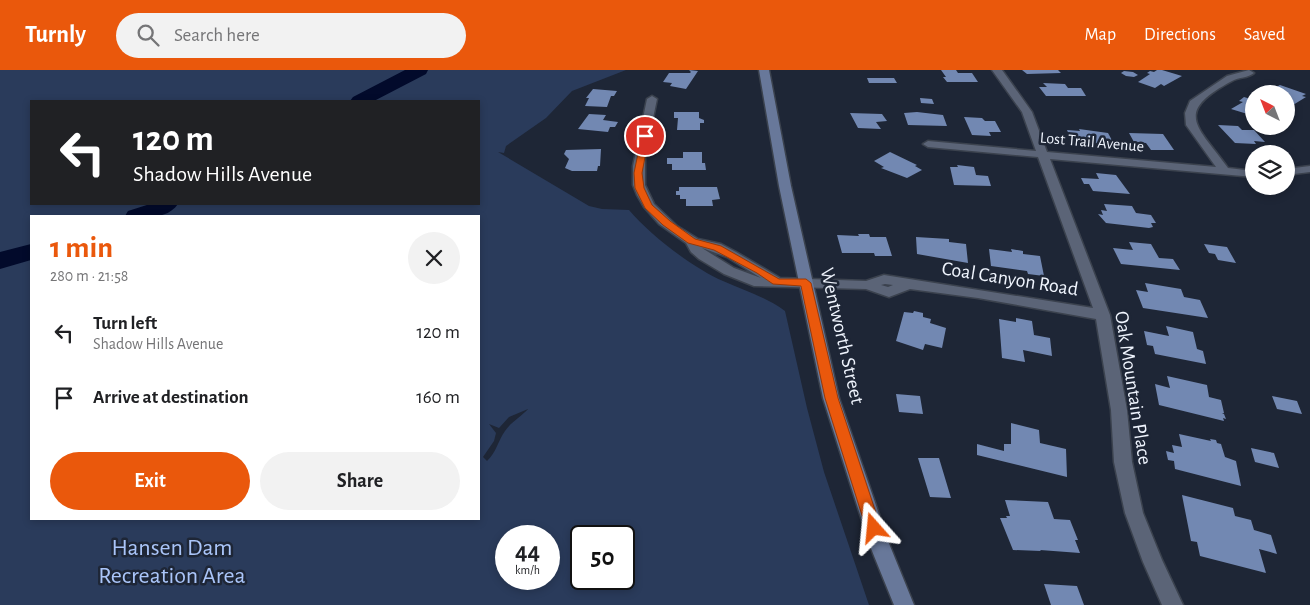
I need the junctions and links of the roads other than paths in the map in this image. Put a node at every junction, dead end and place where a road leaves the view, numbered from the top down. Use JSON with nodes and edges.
{"nodes":[{"id":1,"x":764,"y":70,"type":"edge"},
{"id":2,"x":997,"y":70,"type":"edge"},
{"id":3,"x":1249,"y":72,"type":"dead end"},
{"id":4,"x":652,"y":99,"type":"dead end"},
{"id":5,"x":928,"y":144,"type":"dead end"},
{"id":6,"x":1044,"y":154,"type":"junction"},
{"id":7,"x":1310,"y":169,"type":"edge"},
{"id":8,"x":1224,"y":170,"type":"junction"},
{"id":9,"x":1295,"y":171,"type":"edge"},
{"id":10,"x":1245,"y":173,"type":"edge"},
{"id":11,"x":692,"y":241,"type":"junction"},
{"id":12,"x":731,"y":256,"type":"junction"},
{"id":13,"x":718,"y":264,"type":"junction"},
{"id":14,"x":776,"y":282,"type":"junction"},
{"id":15,"x":806,"y":283,"type":"junction"},
{"id":16,"x":1104,"y":315,"type":"junction"},
{"id":17,"x":904,"y":605,"type":"edge"},
{"id":18,"x":1174,"y":605,"type":"edge"}],
"edges":[{"from":1,"to":15,"type":"main road","name":"Wentworth Street"},
{"from":2,"to":6,"type":"street","name":"Oak Mountain Place"},
{"from":3,"to":8,"type":"street"},
{"from":4,"to":11,"type":"street"},
{"from":5,"to":6,"type":"street","name":"Lost Trail Avenue"},
{"from":6,"to":8,"type":"street","name":"Lost Trail Avenue"},
{"from":6,"to":16,"type":"street","name":"Oak Mountain Place"},
{"from":7,"to":9,"type":"street"},
{"from":8,"to":10,"type":"street","name":"Lost Trail Avenue"},
{"from":11,"to":12,"type":"street"},
{"from":11,"to":13,"type":"street","name":"Coal Canyon Road"},
{"from":12,"to":13,"type":"street"},
{"from":12,"to":14,"type":"street"},
{"from":13,"to":14,"type":"street","name":"Coal Canyon Road"},
{"from":14,"to":15,"type":"street","name":"Coal Canyon Road"},
{"from":15,"to":16,"type":"street","name":"Coal Canyon Road"},
{"from":15,"to":17,"type":"main road","name":"Wentworth Street"},
{"from":16,"to":18,"type":"street","name":"Oak Mountain Place"}]}
